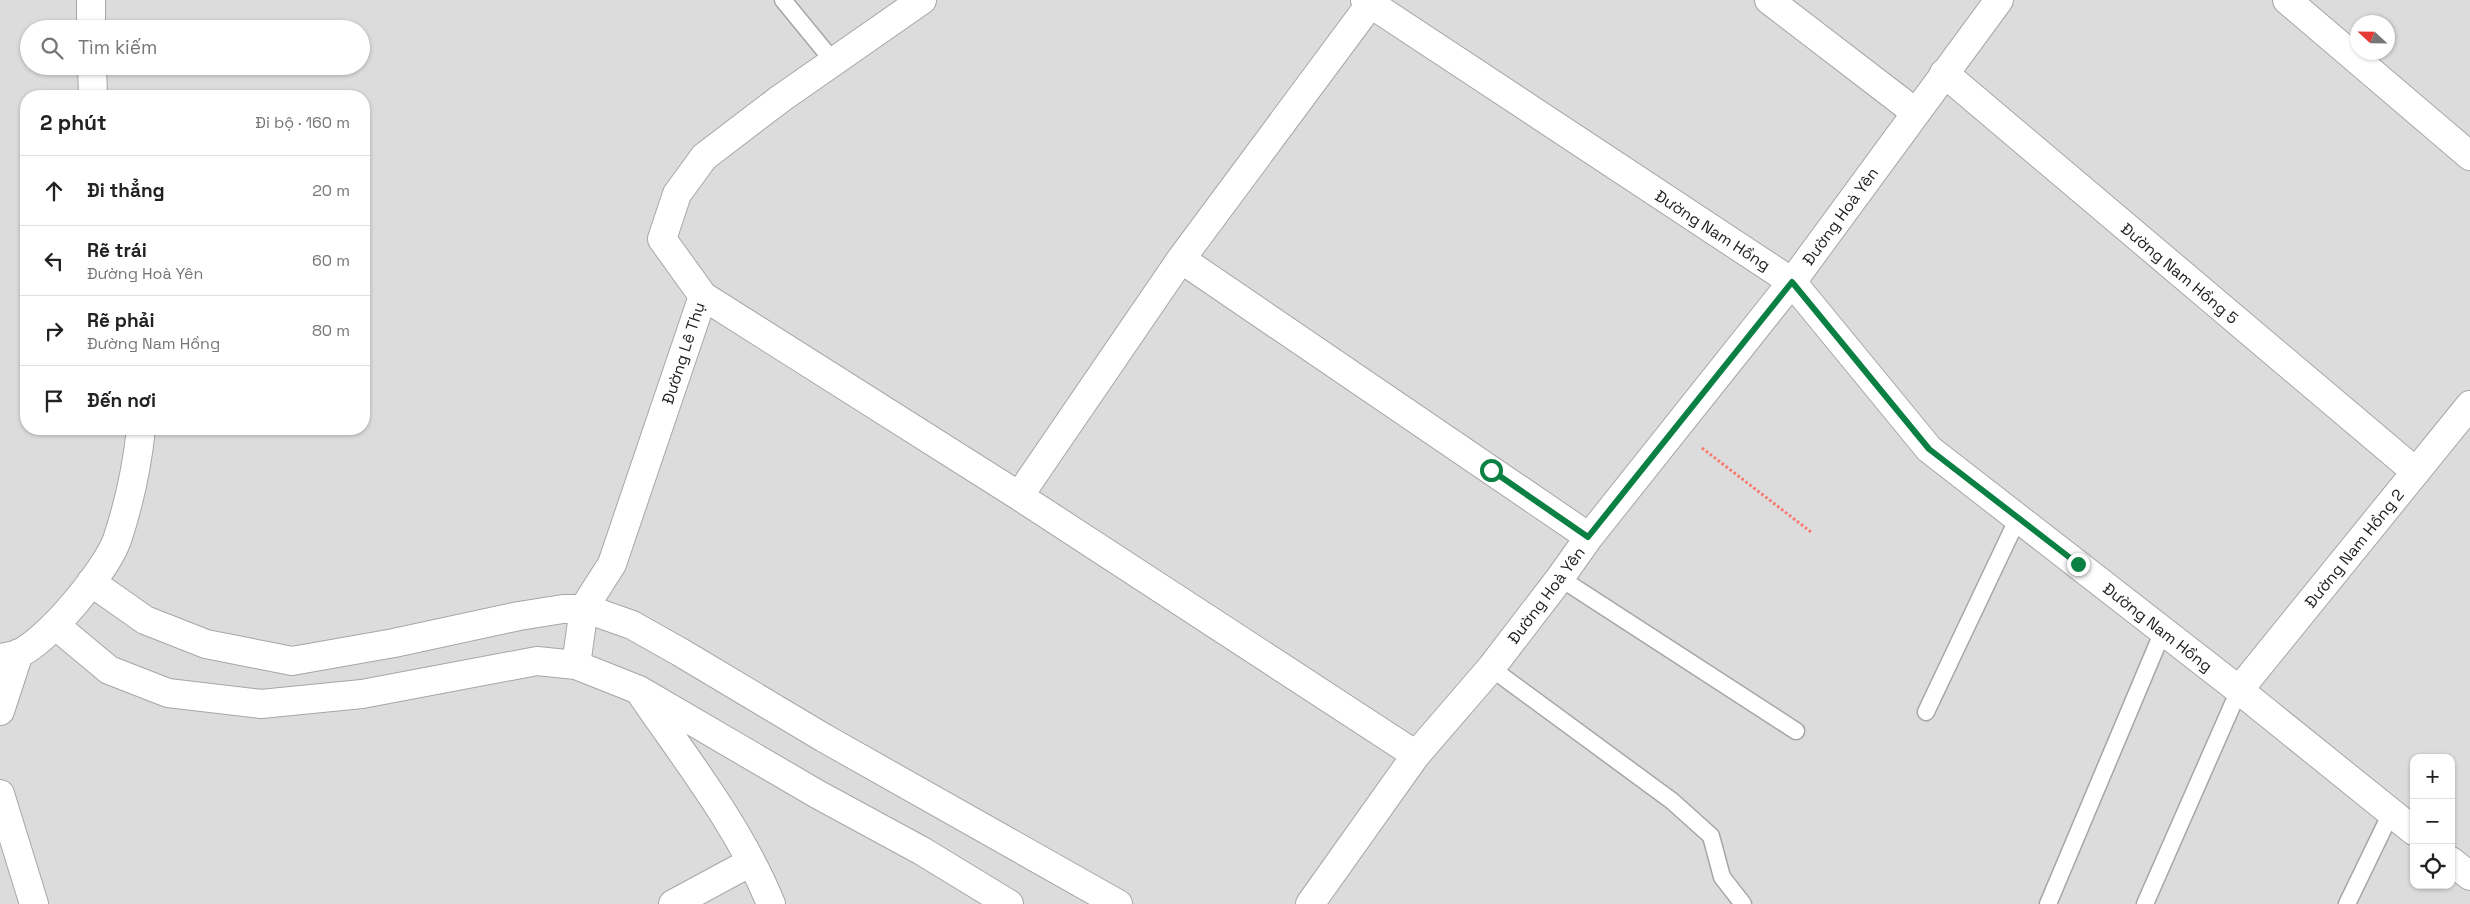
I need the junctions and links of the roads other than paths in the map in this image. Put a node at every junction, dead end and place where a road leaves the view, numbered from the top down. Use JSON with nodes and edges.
{"nodes":[{"id":1,"x":91,"y":0,"type":"edge"},
{"id":2,"x":783,"y":0,"type":"edge"},
{"id":3,"x":922,"y":0,"type":"edge"},
{"id":4,"x":1769,"y":0,"type":"edge"},
{"id":5,"x":1999,"y":0,"type":"edge"},
{"id":6,"x":2287,"y":0,"type":"edge"},
{"id":7,"x":1368,"y":1,"type":"edge"},
{"id":8,"x":92,"y":20,"type":"edge"},
{"id":9,"x":833,"y":61,"type":"junction"},
{"id":10,"x":1944,"y":73,"type":"junction"},
{"id":11,"x":92,"y":75,"type":"edge"},
{"id":12,"x":93,"y":90,"type":"edge"},
{"id":13,"x":1915,"y":112,"type":"junction"},
{"id":14,"x":2470,"y":156,"type":"edge"},
{"id":15,"x":1181,"y":259,"type":"junction"},
{"id":16,"x":1792,"y":282,"type":"junction"},
{"id":17,"x":703,"y":296,"type":"junction"},
{"id":18,"x":2470,"y":406,"type":"edge"},
{"id":19,"x":140,"y":435,"type":"edge"},
{"id":20,"x":2416,"y":472,"type":"junction"},
{"id":21,"x":1019,"y":496,"type":"junction"},
{"id":22,"x":2018,"y":518,"type":"junction"},
{"id":23,"x":1588,"y":537,"type":"junction"},
{"id":24,"x":1560,"y":578,"type":"junction"},
{"id":25,"x":91,"y":582,"type":"junction"},
{"id":26,"x":583,"y":611,"type":"junction"},
{"id":27,"x":55,"y":626,"type":"junction"},
{"id":28,"x":2163,"y":631,"type":"junction"},
{"id":29,"x":9,"y":656,"type":"edge"},
{"id":30,"x":577,"y":660,"type":"junction"},
{"id":31,"x":1491,"y":668,"type":"junction"},
{"id":32,"x":638,"y":690,"type":"junction"},
{"id":33,"x":2239,"y":690,"type":"junction"},
{"id":34,"x":0,"y":711,"type":"edge"},
{"id":35,"x":1926,"y":712,"type":"dead end"},
{"id":36,"x":1796,"y":731,"type":"dead end"},
{"id":37,"x":1416,"y":755,"type":"junction"},
{"id":38,"x":0,"y":794,"type":"edge"},
{"id":39,"x":2391,"y":812,"type":"junction"},
{"id":40,"x":2410,"y":828,"type":"edge"},
{"id":41,"x":751,"y":862,"type":"junction"},
{"id":42,"x":34,"y":904,"type":"edge"},
{"id":43,"x":673,"y":904,"type":"edge"},
{"id":44,"x":771,"y":904,"type":"edge"},
{"id":45,"x":1009,"y":904,"type":"edge"},
{"id":46,"x":1118,"y":904,"type":"edge"},
{"id":47,"x":1310,"y":904,"type":"edge"},
{"id":48,"x":1743,"y":904,"type":"edge"},
{"id":49,"x":2048,"y":904,"type":"edge"},
{"id":50,"x":2146,"y":904,"type":"edge"},
{"id":51,"x":2347,"y":904,"type":"edge"}],
"edges":[{"from":1,"to":8,"type":"street"},
{"from":2,"to":9,"type":"lane"},
{"from":3,"to":9,"type":"street","name":"Đường Lê Thụ"},
{"from":4,"to":13,"type":"street"},
{"from":5,"to":10,"type":"street","name":"Đường Hoà Yên"},
{"from":6,"to":14,"type":"street"},
{"from":7,"to":15,"type":"street"},
{"from":7,"to":16,"type":"street","name":"Đường Nam Hồng"},
{"from":9,"to":17,"type":"street","name":"Đường Lê Thụ"},
{"from":10,"to":13,"type":"street","name":"Đường Hoà Yên"},
{"from":10,"to":20,"type":"street","name":"Đường Nam Hồng 5"},
{"from":11,"to":12,"type":"street"},
{"from":13,"to":16,"type":"street","name":"Đường Hoà Yên"},
{"from":15,"to":21,"type":"street"},
{"from":15,"to":23,"type":"street"},
{"from":16,"to":22,"type":"street","name":"Đường Nam Hồng"},
{"from":16,"to":23,"type":"street","name":"Đường Hoà Yên"},
{"from":17,"to":21,"type":"street"},
{"from":17,"to":26,"type":"street","name":"Đường Lê Thụ"},
{"from":18,"to":20,"type":"street","name":"Đường Nam Hồng 2"},
{"from":19,"to":25,"type":"street"},
{"from":20,"to":33,"type":"street","name":"Đường Nam Hồng 2"},
{"from":21,"to":37,"type":"street"},
{"from":22,"to":28,"type":"street","name":"Đường Nam Hồng"},
{"from":22,"to":35,"type":"lane"},
{"from":23,"to":24,"type":"street","name":"Đường Hoà Yên"},
{"from":24,"to":31,"type":"street","name":"Đường Hoà Yên"},
{"from":24,"to":36,"type":"lane"},
{"from":25,"to":26,"type":"street"},
{"from":25,"to":27,"type":"street"},
{"from":26,"to":30,"type":"street"},
{"from":26,"to":46,"type":"street"},
{"from":27,"to":29,"type":"street"},
{"from":27,"to":30,"type":"street"},
{"from":28,"to":33,"type":"street","name":"Đường Nam Hồng"},
{"from":28,"to":49,"type":"lane"},
{"from":29,"to":34,"type":"street"},
{"from":30,"to":32,"type":"street"},
{"from":31,"to":37,"type":"street","name":"Đường Hoà Yên"},
{"from":31,"to":48,"type":"lane"},
{"from":32,"to":41,"type":"street"},
{"from":32,"to":45,"type":"street"},
{"from":33,"to":39,"type":"street","name":"Đường Nam Hồng"},
{"from":33,"to":50,"type":"lane"},
{"from":37,"to":47,"type":"street","name":"Đường Hoà Yên"},
{"from":38,"to":42,"type":"street"},
{"from":39,"to":40,"type":"street","name":"Đường Nam Hồng"},
{"from":39,"to":51,"type":"lane"},
{"from":41,"to":43,"type":"street"},
{"from":41,"to":44,"type":"street"}]}
